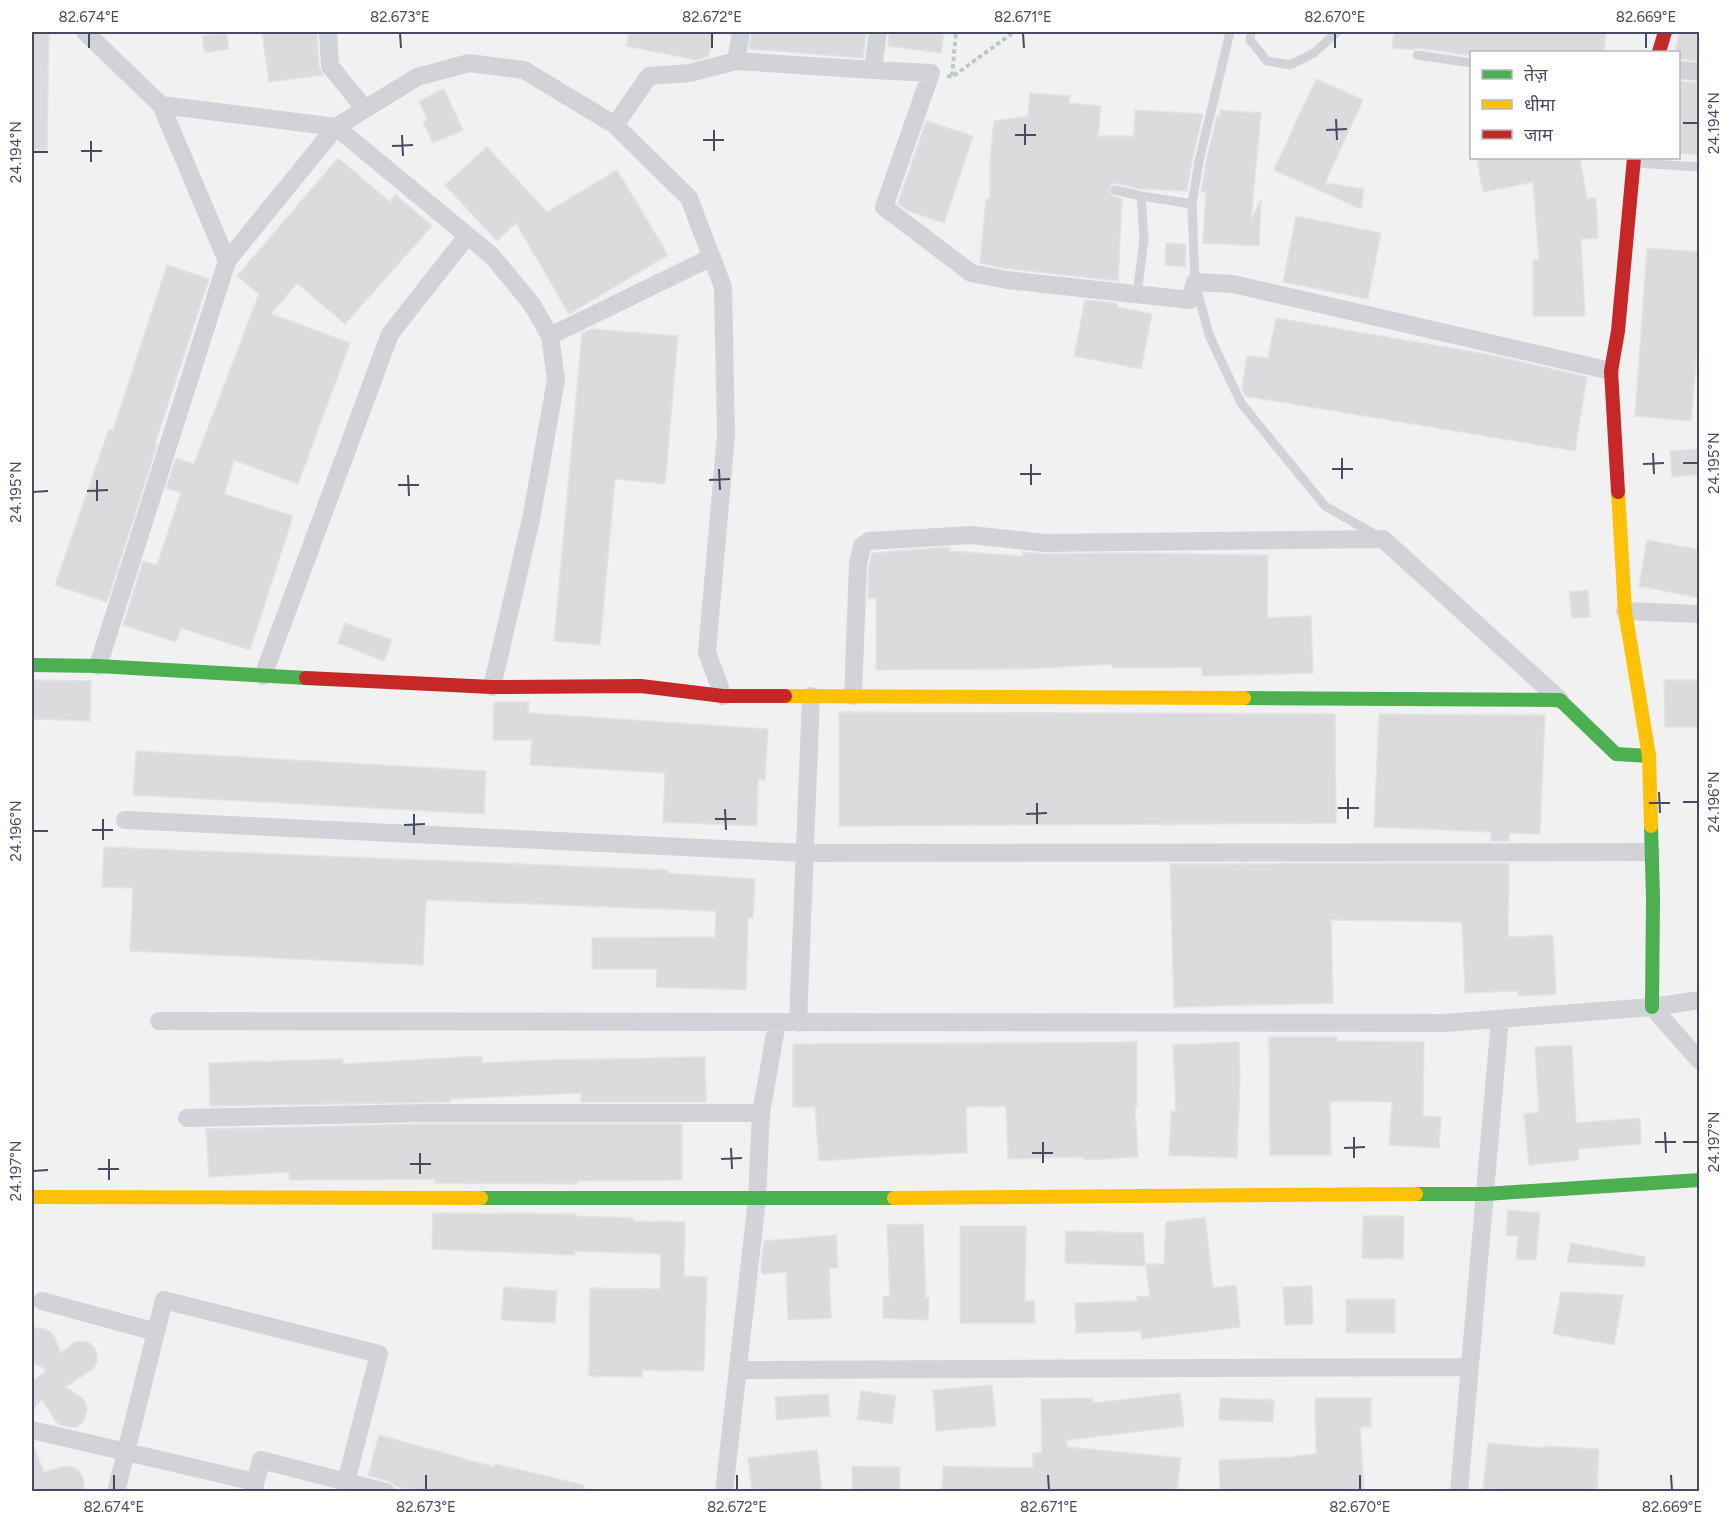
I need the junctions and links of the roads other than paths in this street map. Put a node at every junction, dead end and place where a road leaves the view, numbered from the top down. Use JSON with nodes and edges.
{"nodes":[{"id":1,"x":85,"y":32,"type":"edge"},
{"id":2,"x":328,"y":32,"type":"edge"},
{"id":3,"x":741,"y":32,"type":"edge"},
{"id":4,"x":878,"y":32,"type":"edge"},
{"id":5,"x":1230,"y":32,"type":"edge"},
{"id":6,"x":1251,"y":32,"type":"edge"},
{"id":7,"x":1337,"y":32,"type":"edge"},
{"id":8,"x":1665,"y":32,"type":"edge"},
{"id":9,"x":1659,"y":51,"type":"edge"},
{"id":10,"x":1417,"y":55,"type":"dead end"},
{"id":11,"x":736,"y":61,"type":"junction"},
{"id":12,"x":1470,"y":63,"type":"edge"},
{"id":13,"x":873,"y":70,"type":"junction"},
{"id":14,"x":1680,"y":70,"type":"edge"},
{"id":15,"x":1700,"y":72,"type":"edge"},
{"id":16,"x":161,"y":105,"type":"junction"},
{"id":17,"x":365,"y":109,"type":"junction"},
{"id":18,"x":615,"y":125,"type":"junction"},
{"id":19,"x":336,"y":127,"type":"junction"},
{"id":20,"x":1634,"y":160,"type":"edge"},
{"id":21,"x":1700,"y":167,"type":"edge"},
{"id":22,"x":1115,"y":190,"type":"dead end"},
{"id":23,"x":1141,"y":196,"type":"junction"},
{"id":24,"x":1192,"y":204,"type":"junction"},
{"id":25,"x":466,"y":236,"type":"junction"},
{"id":26,"x":712,"y":257,"type":"junction"},
{"id":27,"x":227,"y":261,"type":"junction"},
{"id":28,"x":1195,"y":282,"type":"junction"},
{"id":29,"x":1137,"y":294,"type":"junction"},
{"id":30,"x":550,"y":336,"type":"junction"},
{"id":31,"x":1611,"y":371,"type":"junction"},
{"id":32,"x":1383,"y":539,"type":"junction"},
{"id":33,"x":1625,"y":611,"type":"junction"},
{"id":34,"x":1700,"y":614,"type":"edge"},
{"id":35,"x":32,"y":664,"type":"edge"},
{"id":36,"x":98,"y":666,"type":"junction"},
{"id":37,"x":263,"y":676,"type":"junction"},
{"id":38,"x":492,"y":687,"type":"junction"},
{"id":39,"x":723,"y":696,"type":"junction"},
{"id":40,"x":811,"y":696,"type":"junction"},
{"id":41,"x":853,"y":696,"type":"junction"},
{"id":42,"x":1560,"y":700,"type":"junction"},
{"id":43,"x":1649,"y":756,"type":"junction"},
{"id":44,"x":126,"y":820,"type":"dead end"},
{"id":45,"x":1651,"y":852,"type":"junction"},
{"id":46,"x":805,"y":853,"type":"junction"},
{"id":47,"x":1700,"y":1000,"type":"edge"},
{"id":48,"x":1652,"y":1007,"type":"junction"},
{"id":49,"x":1500,"y":1019,"type":"junction"},
{"id":50,"x":159,"y":1021,"type":"dead end"},
{"id":51,"x":777,"y":1023,"type":"junction"},
{"id":52,"x":798,"y":1023,"type":"junction"},
{"id":53,"x":1700,"y":1061,"type":"edge"},
{"id":54,"x":761,"y":1113,"type":"junction"},
{"id":55,"x":187,"y":1118,"type":"dead end"},
{"id":56,"x":1700,"y":1180,"type":"edge"},
{"id":57,"x":1485,"y":1194,"type":"junction"},
{"id":58,"x":32,"y":1197,"type":"edge"},
{"id":59,"x":757,"y":1199,"type":"junction"},
{"id":60,"x":42,"y":1302,"type":"dead end"},
{"id":61,"x":156,"y":1332,"type":"junction"},
{"id":62,"x":1470,"y":1367,"type":"junction"},
{"id":63,"x":738,"y":1370,"type":"junction"},
{"id":64,"x":32,"y":1430,"type":"edge"},
{"id":65,"x":126,"y":1451,"type":"junction"},
{"id":66,"x":346,"y":1482,"type":"junction"},
{"id":67,"x":254,"y":1487,"type":"edge"},
{"id":68,"x":116,"y":1491,"type":"edge"},
{"id":69,"x":386,"y":1491,"type":"edge"},
{"id":70,"x":724,"y":1491,"type":"edge"},
{"id":71,"x":1459,"y":1491,"type":"edge"}],
"edges":[{"from":1,"to":16,"type":"street"},
{"from":2,"to":17,"type":"street"},
{"from":3,"to":11,"type":"street"},
{"from":4,"to":13,"type":"street"},
{"from":5,"to":24,"type":"lane"},
{"from":6,"to":7,"type":"lane"},
{"from":8,"to":9,"type":"street"},
{"from":10,"to":12,"type":"lane"},
{"from":11,"to":13,"type":"street"},
{"from":11,"to":18,"type":"street"},
{"from":13,"to":29,"type":"street"},
{"from":14,"to":15,"type":"street"},
{"from":16,"to":19,"type":"street"},
{"from":16,"to":27,"type":"street"},
{"from":17,"to":18,"type":"street"},
{"from":17,"to":19,"type":"street"},
{"from":18,"to":26,"type":"street"},
{"from":19,"to":25,"type":"street"},
{"from":19,"to":27,"type":"street"},
{"from":20,"to":21,"type":"lane"},
{"from":20,"to":31,"type":"street"},
{"from":22,"to":23,"type":"lane"},
{"from":23,"to":24,"type":"lane"},
{"from":23,"to":29,"type":"lane"},
{"from":24,"to":28,"type":"lane"},
{"from":25,"to":30,"type":"street"},
{"from":25,"to":37,"type":"street"},
{"from":26,"to":30,"type":"street"},
{"from":26,"to":39,"type":"street"},
{"from":27,"to":36,"type":"street"},
{"from":28,"to":29,"type":"street"},
{"from":28,"to":31,"type":"street"},
{"from":28,"to":32,"type":"lane"},
{"from":30,"to":38,"type":"street"},
{"from":31,"to":33,"type":"street"},
{"from":32,"to":41,"type":"street"},
{"from":32,"to":42,"type":"street"},
{"from":33,"to":34,"type":"street"},
{"from":33,"to":43,"type":"street"},
{"from":35,"to":36,"type":"street"},
{"from":36,"to":37,"type":"street"},
{"from":37,"to":38,"type":"street"},
{"from":38,"to":39,"type":"street"},
{"from":39,"to":40,"type":"street"},
{"from":40,"to":41,"type":"street"},
{"from":40,"to":46,"type":"street"},
{"from":41,"to":42,"type":"street"},
{"from":42,"to":43,"type":"street"},
{"from":43,"to":45,"type":"street"},
{"from":44,"to":46,"type":"street"},
{"from":45,"to":46,"type":"street"},
{"from":45,"to":48,"type":"street"},
{"from":46,"to":52,"type":"street"},
{"from":47,"to":48,"type":"street"},
{"from":48,"to":49,"type":"street"},
{"from":48,"to":53,"type":"street"},
{"from":49,"to":52,"type":"street"},
{"from":49,"to":57,"type":"street"},
{"from":50,"to":51,"type":"street"},
{"from":51,"to":52,"type":"street"},
{"from":51,"to":54,"type":"street"},
{"from":54,"to":55,"type":"street"},
{"from":54,"to":59,"type":"street"},
{"from":56,"to":57,"type":"street"},
{"from":57,"to":59,"type":"street"},
{"from":57,"to":62,"type":"street"},
{"from":58,"to":59,"type":"street"},
{"from":59,"to":63,"type":"street"},
{"from":60,"to":61,"type":"street"},
{"from":61,"to":65,"type":"street"},
{"from":61,"to":66,"type":"street"},
{"from":62,"to":63,"type":"street"},
{"from":62,"to":71,"type":"street"},
{"from":63,"to":70,"type":"street"},
{"from":64,"to":65,"type":"street"},
{"from":65,"to":67,"type":"street"},
{"from":65,"to":68,"type":"street"},
{"from":66,"to":67,"type":"street"},
{"from":66,"to":69,"type":"street"}]}
